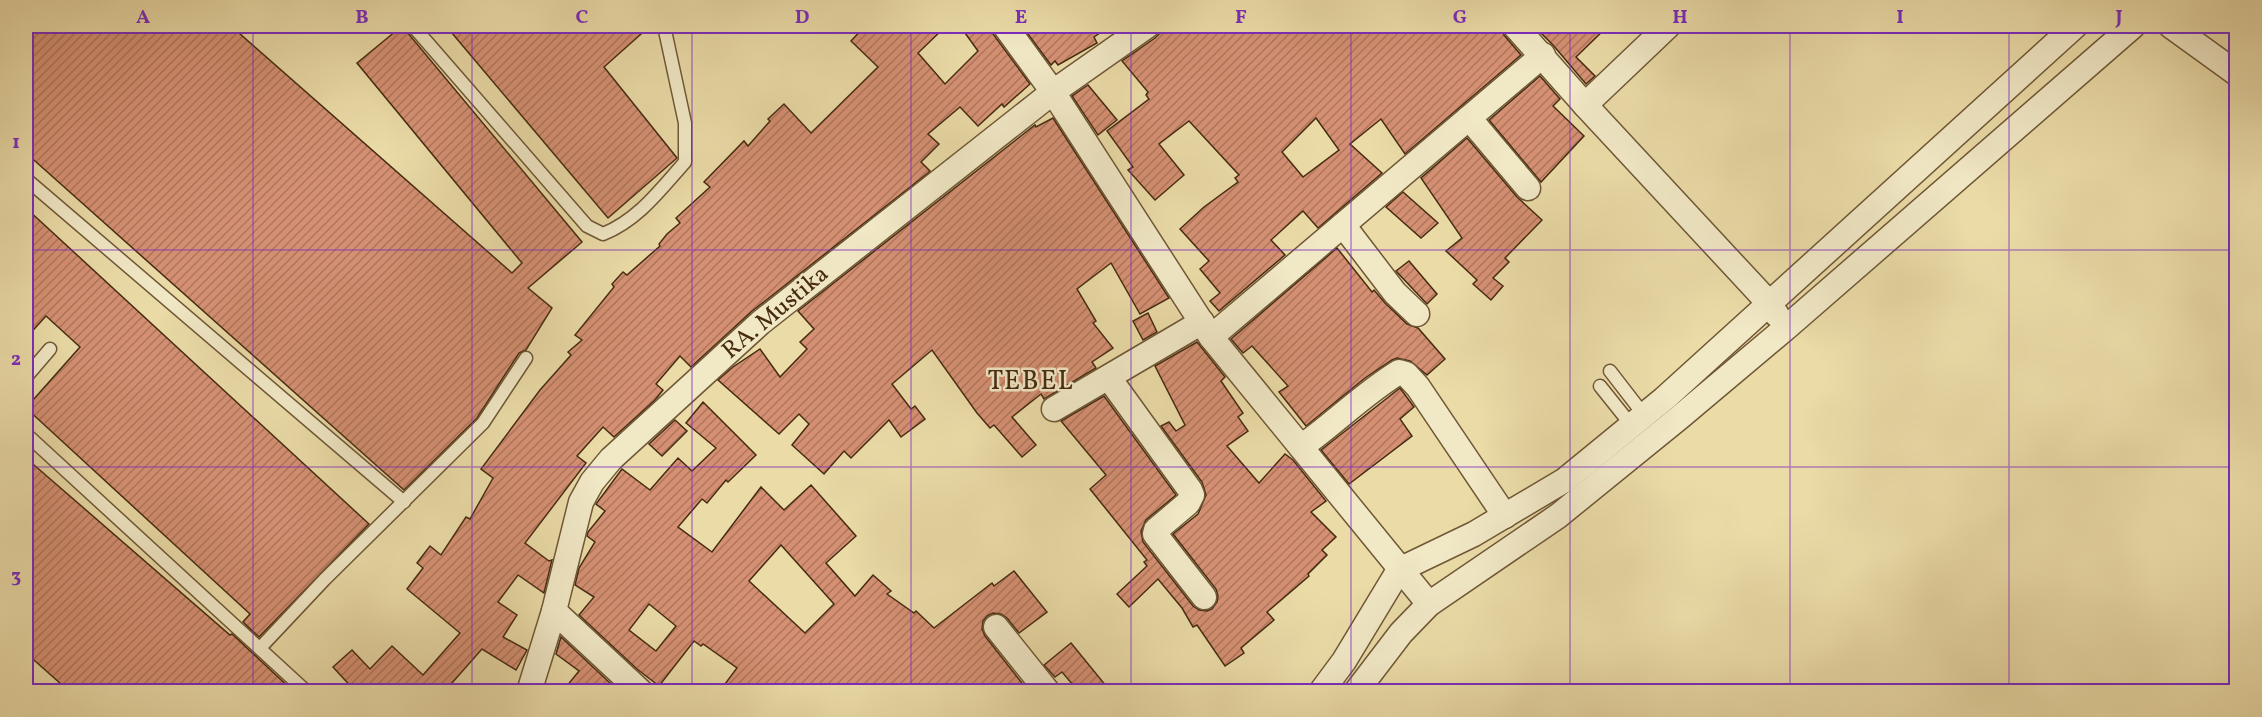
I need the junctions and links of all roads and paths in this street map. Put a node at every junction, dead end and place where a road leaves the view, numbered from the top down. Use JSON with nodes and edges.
{"nodes":[{"id":1,"x":413,"y":26,"type":"edge"},
{"id":2,"x":664,"y":26,"type":"edge"},
{"id":3,"x":1005,"y":26,"type":"edge"},
{"id":4,"x":1147,"y":26,"type":"edge"},
{"id":5,"x":1515,"y":26,"type":"edge"},
{"id":6,"x":1668,"y":26,"type":"edge"},
{"id":7,"x":2075,"y":26,"type":"edge"},
{"id":8,"x":2133,"y":26,"type":"edge"},
{"id":9,"x":2170,"y":26,"type":"edge"},
{"id":10,"x":1543,"y":55,"type":"junction"},
{"id":11,"x":2236,"y":73,"type":"edge"},
{"id":12,"x":1053,"y":92,"type":"junction"},
{"id":13,"x":1585,"y":105,"type":"junction"},
{"id":14,"x":1470,"y":118,"type":"junction"},
{"id":15,"x":26,"y":179,"type":"edge"},
{"id":16,"x":1528,"y":188,"type":"dead end"},
{"id":17,"x":1343,"y":225,"type":"junction"},
{"id":18,"x":1417,"y":314,"type":"dead end"},
{"id":19,"x":1778,"y":315,"type":"junction"},
{"id":20,"x":1206,"y":329,"type":"junction"},
{"id":21,"x":50,"y":349,"type":"dead end"},
{"id":22,"x":526,"y":358,"type":"dead end"},
{"id":23,"x":1610,"y":371,"type":"dead end"},
{"id":24,"x":26,"y":377,"type":"edge"},
{"id":25,"x":1109,"y":378,"type":"junction"},
{"id":26,"x":1600,"y":386,"type":"dead end"},
{"id":27,"x":1054,"y":409,"type":"dead end"},
{"id":28,"x":1638,"y":420,"type":"junction"},
{"id":29,"x":26,"y":434,"type":"edge"},
{"id":30,"x":1301,"y":447,"type":"junction"},
{"id":31,"x":405,"y":502,"type":"junction"},
{"id":32,"x":1505,"y":516,"type":"junction"},
{"id":33,"x":1414,"y":587,"type":"junction"},
{"id":34,"x":1204,"y":597,"type":"dead end"},
{"id":35,"x":554,"y":611,"type":"junction"},
{"id":36,"x":996,"y":627,"type":"dead end"},
{"id":37,"x":260,"y":648,"type":"junction"},
{"id":38,"x":26,"y":686,"type":"edge"},
{"id":39,"x":32,"y":692,"type":"edge"},
{"id":40,"x":307,"y":692,"type":"edge"},
{"id":41,"x":529,"y":692,"type":"edge"},
{"id":42,"x":641,"y":692,"type":"edge"},
{"id":43,"x":1048,"y":692,"type":"edge"},
{"id":44,"x":1322,"y":692,"type":"edge"},
{"id":45,"x":1356,"y":692,"type":"edge"}],
"edges":[{"from":1,"to":2,"type":"lane"},
{"from":3,"to":12,"type":"street"},
{"from":4,"to":12,"type":"street","name":"RA. Mustika"},
{"from":5,"to":10,"type":"street"},
{"from":6,"to":13,"type":"street"},
{"from":7,"to":19,"type":"street"},
{"from":8,"to":19,"type":"street"},
{"from":9,"to":11,"type":"street"},
{"from":10,"to":13,"type":"street"},
{"from":10,"to":14,"type":"street"},
{"from":12,"to":20,"type":"street"},
{"from":12,"to":35,"type":"street","name":"RA. Mustika"},
{"from":13,"to":19,"type":"street"},
{"from":14,"to":16,"type":"street"},
{"from":14,"to":17,"type":"street"},
{"from":15,"to":31,"type":"lane"},
{"from":17,"to":18,"type":"street"},
{"from":17,"to":20,"type":"street"},
{"from":19,"to":28,"type":"street"},
{"from":19,"to":33,"type":"street"},
{"from":20,"to":25,"type":"street"},
{"from":20,"to":30,"type":"street"},
{"from":21,"to":24,"type":"lane"},
{"from":22,"to":31,"type":"lane"},
{"from":23,"to":28,"type":"lane"},
{"from":25,"to":27,"type":"street"},
{"from":25,"to":34,"type":"street"},
{"from":26,"to":28,"type":"lane"},
{"from":28,"to":32,"type":"street"},
{"from":29,"to":37,"type":"lane"},
{"from":30,"to":32,"type":"street"},
{"from":30,"to":33,"type":"street"},
{"from":31,"to":37,"type":"lane"},
{"from":32,"to":33,"type":"street"},
{"from":33,"to":44,"type":"street"},
{"from":33,"to":45,"type":"street"},
{"from":35,"to":41,"type":"street","name":"RA. Mustika"},
{"from":35,"to":42,"type":"street"},
{"from":36,"to":43,"type":"street"},
{"from":37,"to":40,"type":"lane"},
{"from":38,"to":39,"type":"lane"}]}
